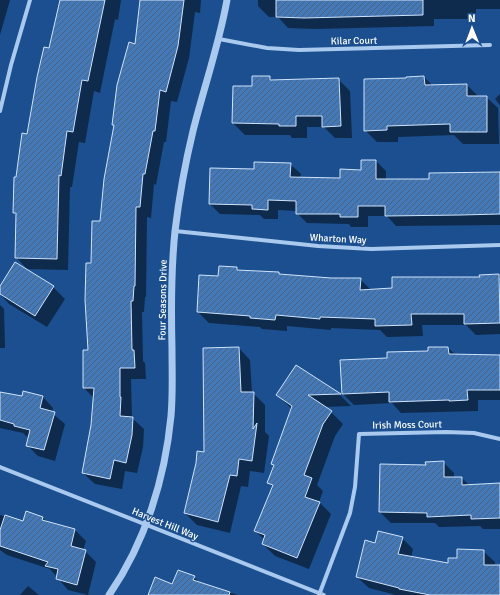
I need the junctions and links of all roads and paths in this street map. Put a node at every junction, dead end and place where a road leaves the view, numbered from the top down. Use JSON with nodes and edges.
{"nodes":[{"id":1,"x":30,"y":0,"type":"edge"},
{"id":2,"x":226,"y":0,"type":"edge"},
{"id":3,"x":219,"y":40,"type":"junction"},
{"id":4,"x":490,"y":45,"type":"dead end"},
{"id":5,"x":0,"y":111,"type":"edge"},
{"id":6,"x":175,"y":231,"type":"junction"},
{"id":7,"x":500,"y":245,"type":"edge"},
{"id":8,"x":500,"y":439,"type":"edge"},
{"id":9,"x":0,"y":467,"type":"edge"},
{"id":10,"x":146,"y":525,"type":"junction"},
{"id":11,"x":321,"y":594,"type":"edge"},
{"id":12,"x":110,"y":595,"type":"edge"}],
"edges":[{"from":1,"to":5,"type":"street"},
{"from":2,"to":3,"type":"street","name":"Four Seasons Drive"},
{"from":3,"to":4,"type":"street","name":"Kilar Court"},
{"from":3,"to":6,"type":"street","name":"Four Seasons Drive"},
{"from":6,"to":7,"type":"street","name":"Wharton Way"},
{"from":6,"to":10,"type":"street","name":"Four Seasons Drive"},
{"from":8,"to":11,"type":"street","name":"Irish Moss Court"},
{"from":9,"to":10,"type":"street","name":"Harvest Hill Way"},
{"from":10,"to":11,"type":"street","name":"Harvest Hill Way"},
{"from":10,"to":12,"type":"street","name":"Four Seasons Drive"}]}
